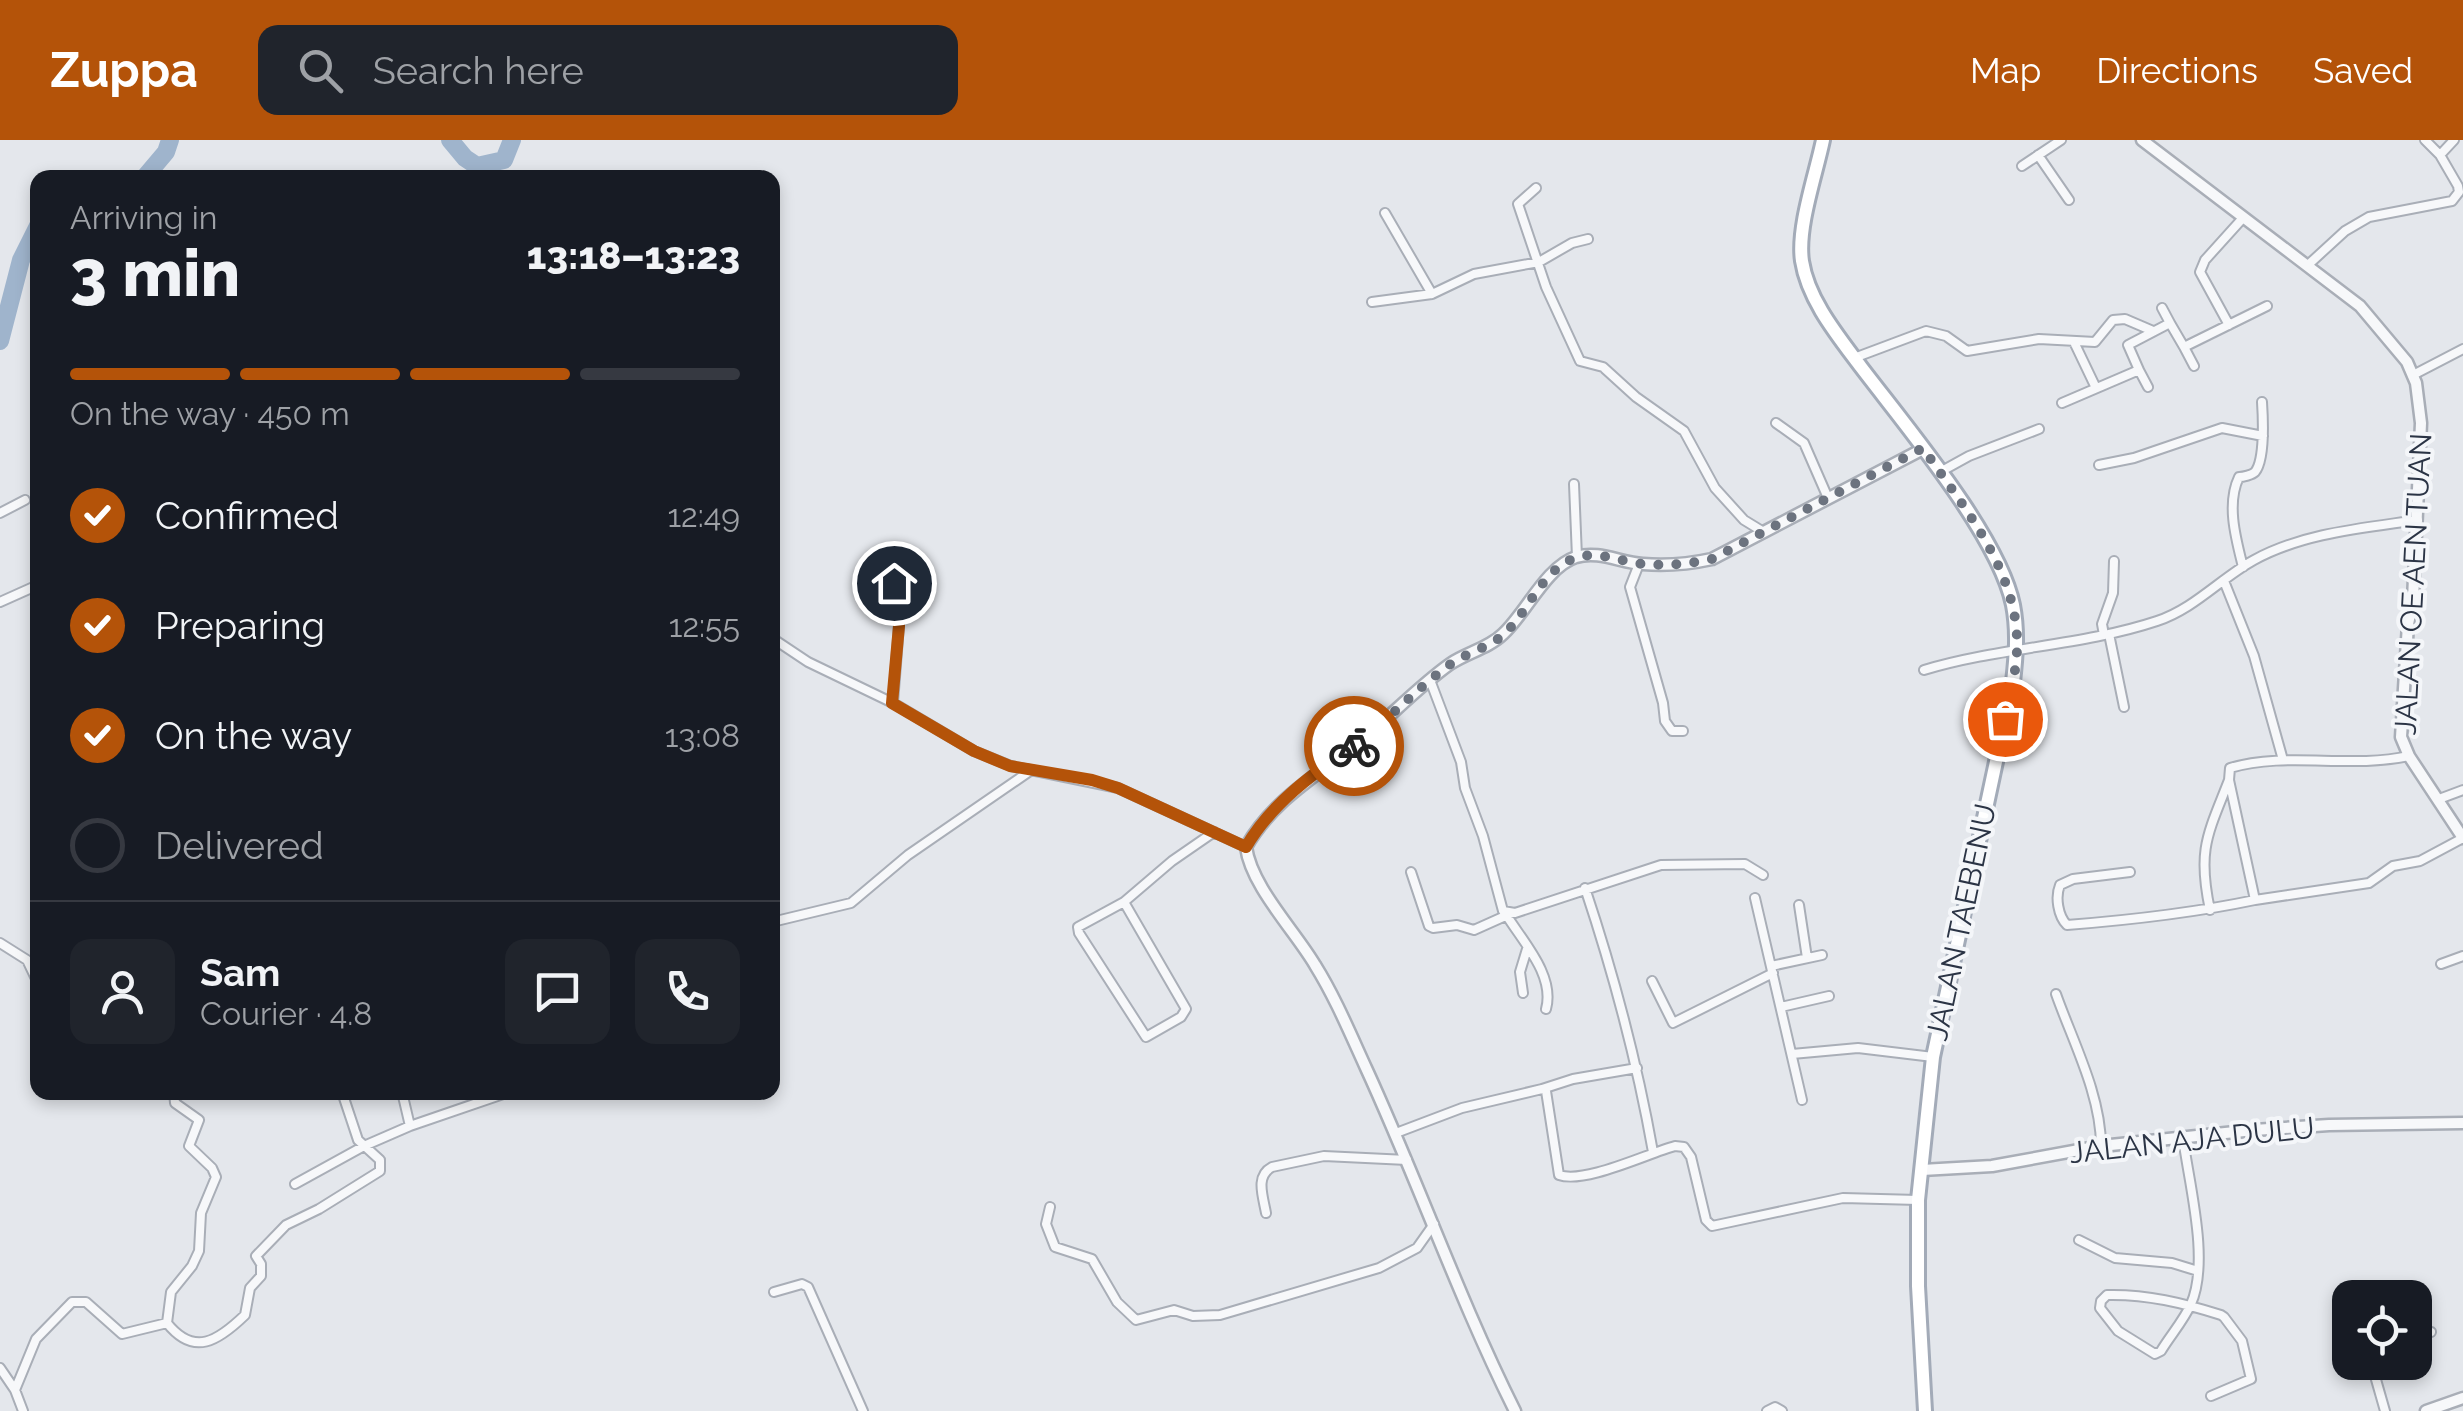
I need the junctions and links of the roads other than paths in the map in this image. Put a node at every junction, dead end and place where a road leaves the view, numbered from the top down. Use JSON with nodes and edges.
{"nodes":[{"id":1,"x":1823,"y":140,"type":"edge"},
{"id":2,"x":2061,"y":140,"type":"edge"},
{"id":3,"x":2142,"y":140,"type":"edge"},
{"id":4,"x":2425,"y":140,"type":"edge"},
{"id":5,"x":2454,"y":140,"type":"edge"},
{"id":6,"x":2038,"y":155,"type":"junction"},
{"id":7,"x":2440,"y":155,"type":"junction"},
{"id":8,"x":2022,"y":166,"type":"dead end"},
{"id":9,"x":1536,"y":188,"type":"dead end"},
{"id":10,"x":2069,"y":200,"type":"dead end"},
{"id":11,"x":1385,"y":213,"type":"dead end"},
{"id":12,"x":2242,"y":219,"type":"junction"},
{"id":13,"x":1588,"y":239,"type":"dead end"},
{"id":14,"x":1539,"y":262,"type":"junction"},
{"id":15,"x":2309,"y":264,"type":"junction"},
{"id":16,"x":1432,"y":294,"type":"junction"},
{"id":17,"x":1372,"y":302,"type":"dead end"},
{"id":18,"x":2268,"y":306,"type":"dead end"},
{"id":19,"x":2162,"y":308,"type":"dead end"},
{"id":20,"x":2170,"y":323,"type":"junction"},
{"id":21,"x":2228,"y":325,"type":"junction"},
{"id":22,"x":2153,"y":331,"type":"junction"},
{"id":23,"x":2074,"y":342,"type":"junction"},
{"id":24,"x":2184,"y":347,"type":"junction"},
{"id":25,"x":2463,"y":349,"type":"edge"},
{"id":26,"x":1854,"y":358,"type":"junction"},
{"id":27,"x":2194,"y":366,"type":"dead end"},
{"id":28,"x":2140,"y":370,"type":"junction"},
{"id":29,"x":2414,"y":375,"type":"junction"},
{"id":30,"x":2148,"y":387,"type":"dead end"},
{"id":31,"x":2096,"y":388,"type":"junction"},
{"id":32,"x":2262,"y":402,"type":"dead end"},
{"id":33,"x":2062,"y":403,"type":"dead end"},
{"id":34,"x":1776,"y":423,"type":"dead end"},
{"id":35,"x":2039,"y":428,"type":"dead end"},
{"id":36,"x":2263,"y":436,"type":"junction"},
{"id":37,"x":1923,"y":448,"type":"junction"},
{"id":38,"x":2099,"y":465,"type":"dead end"},
{"id":39,"x":1940,"y":472,"type":"junction"},
{"id":40,"x":1574,"y":484,"type":"dead end"},
{"id":41,"x":1828,"y":498,"type":"junction"},
{"id":42,"x":26,"y":500,"type":"dead end"},
{"id":43,"x":0,"y":513,"type":"edge"},
{"id":44,"x":2418,"y":520,"type":"junction"},
{"id":45,"x":1762,"y":532,"type":"junction"},
{"id":46,"x":1577,"y":557,"type":"junction"},
{"id":47,"x":2114,"y":561,"type":"dead end"},
{"id":48,"x":890,"y":562,"type":"dead end"},
{"id":49,"x":1639,"y":564,"type":"junction"},
{"id":50,"x":2243,"y":567,"type":"junction"},
{"id":51,"x":2224,"y":581,"type":"junction"},
{"id":52,"x":30,"y":588,"type":"edge"},
{"id":53,"x":0,"y":602,"type":"edge"},
{"id":54,"x":2106,"y":634,"type":"junction"},
{"id":55,"x":780,"y":643,"type":"edge"},
{"id":56,"x":2017,"y":648,"type":"junction"},
{"id":57,"x":1924,"y":670,"type":"dead end"},
{"id":58,"x":1430,"y":680,"type":"junction"},
{"id":59,"x":892,"y":703,"type":"junction"},
{"id":60,"x":2124,"y":708,"type":"dead end"},
{"id":61,"x":1684,"y":730,"type":"dead end"},
{"id":62,"x":2409,"y":756,"type":"junction"},
{"id":63,"x":2283,"y":760,"type":"junction"},
{"id":64,"x":1030,"y":771,"type":"junction"},
{"id":65,"x":2230,"y":780,"type":"junction"},
{"id":66,"x":2463,"y":790,"type":"edge"},
{"id":67,"x":2439,"y":799,"type":"junction"},
{"id":68,"x":1214,"y":832,"type":"junction"},
{"id":69,"x":2463,"y":838,"type":"edge"},
{"id":70,"x":1246,"y":847,"type":"junction"},
{"id":71,"x":1411,"y":872,"type":"dead end"},
{"id":72,"x":2130,"y":872,"type":"dead end"},
{"id":73,"x":1763,"y":875,"type":"dead end"},
{"id":74,"x":1586,"y":888,"type":"junction"},
{"id":75,"x":1755,"y":898,"type":"dead end"},
{"id":76,"x":2255,"y":900,"type":"junction"},
{"id":77,"x":1124,"y":902,"type":"junction"},
{"id":78,"x":1799,"y":905,"type":"dead end"},
{"id":79,"x":2210,"y":910,"type":"junction"},
{"id":80,"x":1510,"y":915,"type":"junction"},
{"id":81,"x":780,"y":921,"type":"edge"},
{"id":82,"x":0,"y":943,"type":"edge"},
{"id":83,"x":1527,"y":949,"type":"junction"},
{"id":84,"x":1822,"y":955,"type":"dead end"},
{"id":85,"x":2463,"y":956,"type":"edge"},
{"id":86,"x":1807,"y":958,"type":"junction"},
{"id":87,"x":2441,"y":964,"type":"dead end"},
{"id":88,"x":30,"y":966,"type":"edge"},
{"id":89,"x":1772,"y":970,"type":"junction"},
{"id":90,"x":1652,"y":980,"type":"dead end"},
{"id":91,"x":1523,"y":994,"type":"dead end"},
{"id":92,"x":2056,"y":994,"type":"dead end"},
{"id":93,"x":1829,"y":996,"type":"dead end"},
{"id":94,"x":1780,"y":1007,"type":"junction"},
{"id":95,"x":1546,"y":1009,"type":"dead end"},
{"id":96,"x":1792,"y":1054,"type":"junction"},
{"id":97,"x":1933,"y":1056,"type":"junction"},
{"id":98,"x":1636,"y":1068,"type":"junction"},
{"id":99,"x":1542,"y":1089,"type":"junction"},
{"id":100,"x":176,"y":1100,"type":"edge"},
{"id":101,"x":344,"y":1100,"type":"edge"},
{"id":102,"x":404,"y":1100,"type":"edge"},
{"id":103,"x":486,"y":1100,"type":"edge"},
{"id":104,"x":1802,"y":1100,"type":"dead end"},
{"id":105,"x":2463,"y":1123,"type":"edge"},
{"id":106,"x":410,"y":1126,"type":"junction"},
{"id":107,"x":1396,"y":1132,"type":"junction"},
{"id":108,"x":2184,"y":1138,"type":"junction"},
{"id":109,"x":364,"y":1146,"type":"junction"},
{"id":110,"x":2101,"y":1146,"type":"junction"},
{"id":111,"x":1653,"y":1152,"type":"junction"},
{"id":112,"x":1407,"y":1160,"type":"junction"},
{"id":113,"x":1922,"y":1170,"type":"junction"},
{"id":114,"x":294,"y":1184,"type":"dead end"},
{"id":115,"x":1918,"y":1200,"type":"junction"},
{"id":116,"x":1050,"y":1207,"type":"dead end"},
{"id":117,"x":1266,"y":1213,"type":"dead end"},
{"id":118,"x":1434,"y":1224,"type":"junction"},
{"id":119,"x":2079,"y":1240,"type":"dead end"},
{"id":120,"x":2198,"y":1271,"type":"junction"},
{"id":121,"x":774,"y":1292,"type":"dead end"},
{"id":122,"x":2190,"y":1305,"type":"junction"},
{"id":123,"x":167,"y":1323,"type":"junction"},
{"id":124,"x":0,"y":1368,"type":"edge"},
{"id":125,"x":2376,"y":1380,"type":"edge"},
{"id":126,"x":15,"y":1390,"type":"junction"},
{"id":127,"x":2211,"y":1396,"type":"dead end"},
{"id":128,"x":2463,"y":1398,"type":"edge"},
{"id":129,"x":23,"y":1411,"type":"edge"},
{"id":130,"x":863,"y":1411,"type":"edge"},
{"id":131,"x":1514,"y":1411,"type":"edge"},
{"id":132,"x":1767,"y":1411,"type":"edge"},
{"id":133,"x":1782,"y":1411,"type":"edge"},
{"id":134,"x":1926,"y":1411,"type":"edge"},
{"id":135,"x":2384,"y":1411,"type":"edge"},
{"id":136,"x":2426,"y":1411,"type":"edge"}],
"edges":[{"from":1,"to":26,"type":"main road","name":"JALAN TAEBENU"},
{"from":2,"to":6,"type":"street"},
{"from":3,"to":12,"type":"street","name":"JALAN OE AEN TUAN"},
{"from":4,"to":7,"type":"street"},
{"from":5,"to":7,"type":"street"},
{"from":6,"to":8,"type":"street"},
{"from":6,"to":10,"type":"street"},
{"from":7,"to":15,"type":"street"},
{"from":9,"to":14,"type":"street"},
{"from":11,"to":16,"type":"street"},
{"from":12,"to":15,"type":"street","name":"JALAN OE AEN TUAN"},
{"from":12,"to":21,"type":"street"},
{"from":13,"to":14,"type":"street"},
{"from":14,"to":16,"type":"street"},
{"from":14,"to":45,"type":"street"},
{"from":15,"to":29,"type":"street","name":"JALAN OE AEN TUAN"},
{"from":16,"to":17,"type":"street"},
{"from":18,"to":21,"type":"street"},
{"from":19,"to":20,"type":"street"},
{"from":20,"to":22,"type":"street"},
{"from":20,"to":24,"type":"street"},
{"from":21,"to":24,"type":"street"},
{"from":22,"to":23,"type":"street"},
{"from":22,"to":28,"type":"street"},
{"from":23,"to":26,"type":"street"},
{"from":23,"to":31,"type":"street"},
{"from":24,"to":27,"type":"street"},
{"from":25,"to":29,"type":"street"},
{"from":26,"to":37,"type":"main road","name":"JALAN TAEBENU"},
{"from":28,"to":30,"type":"street"},
{"from":28,"to":31,"type":"street"},
{"from":29,"to":44,"type":"street","name":"JALAN OE AEN TUAN"},
{"from":31,"to":33,"type":"street"},
{"from":32,"to":36,"type":"street"},
{"from":34,"to":41,"type":"street"},
{"from":35,"to":39,"type":"street"},
{"from":36,"to":38,"type":"street"},
{"from":36,"to":50,"type":"street"},
{"from":37,"to":39,"type":"main road","name":"JALAN TAEBENU"},
{"from":37,"to":41,"type":"street"},
{"from":39,"to":56,"type":"main road","name":"JALAN TAEBENU"},
{"from":40,"to":46,"type":"street"},
{"from":41,"to":45,"type":"street"},
{"from":42,"to":43,"type":"street"},
{"from":44,"to":50,"type":"street"},
{"from":44,"to":62,"type":"street","name":"JALAN OE AEN TUAN"},
{"from":45,"to":49,"type":"street"},
{"from":46,"to":49,"type":"street"},
{"from":46,"to":58,"type":"street"},
{"from":47,"to":54,"type":"street"},
{"from":48,"to":59,"type":"street"},
{"from":49,"to":61,"type":"street"},
{"from":50,"to":51,"type":"street"},
{"from":51,"to":54,"type":"street"},
{"from":51,"to":63,"type":"street"},
{"from":52,"to":53,"type":"street"},
{"from":54,"to":56,"type":"street"},
{"from":54,"to":60,"type":"street"},
{"from":55,"to":59,"type":"street"},
{"from":56,"to":57,"type":"street"},
{"from":56,"to":97,"type":"main road","name":"JALAN TAEBENU"},
{"from":58,"to":70,"type":"street"},
{"from":58,"to":80,"type":"street"},
{"from":59,"to":64,"type":"street"},
{"from":62,"to":63,"type":"street"},
{"from":62,"to":67,"type":"street","name":"JALAN OE AEN TUAN"},
{"from":63,"to":65,"type":"street"},
{"from":64,"to":68,"type":"street"},
{"from":64,"to":81,"type":"street"},
{"from":65,"to":76,"type":"street"},
{"from":65,"to":79,"type":"street"},
{"from":66,"to":67,"type":"street"},
{"from":67,"to":69,"type":"street","name":"JALAN OE AEN TUAN"},
{"from":68,"to":70,"type":"street"},
{"from":68,"to":77,"type":"street"},
{"from":69,"to":76,"type":"street"},
{"from":70,"to":107,"type":"street"},
{"from":71,"to":80,"type":"street"},
{"from":72,"to":79,"type":"street"},
{"from":73,"to":74,"type":"street"},
{"from":74,"to":80,"type":"street"},
{"from":74,"to":98,"type":"street"},
{"from":75,"to":89,"type":"street"},
{"from":76,"to":79,"type":"street"},
{"from":77,"to":77,"type":"street"},
{"from":78,"to":86,"type":"street"},
{"from":80,"to":83,"type":"street"},
{"from":82,"to":88,"type":"street"},
{"from":83,"to":91,"type":"street"},
{"from":83,"to":95,"type":"street"},
{"from":84,"to":86,"type":"street"},
{"from":85,"to":87,"type":"street"},
{"from":86,"to":89,"type":"street"},
{"from":89,"to":90,"type":"street"},
{"from":89,"to":94,"type":"street"},
{"from":92,"to":110,"type":"street"},
{"from":93,"to":94,"type":"street"},
{"from":94,"to":96,"type":"street"},
{"from":96,"to":97,"type":"street"},
{"from":96,"to":104,"type":"street"},
{"from":97,"to":113,"type":"main road","name":"JALAN TAEBENU"},
{"from":98,"to":99,"type":"street"},
{"from":98,"to":111,"type":"street"},
{"from":99,"to":107,"type":"street"},
{"from":99,"to":111,"type":"street"},
{"from":100,"to":123,"type":"street"},
{"from":101,"to":109,"type":"street"},
{"from":102,"to":106,"type":"street"},
{"from":103,"to":106,"type":"street"},
{"from":105,"to":108,"type":"street","name":"JALAN AJA DULU"},
{"from":106,"to":109,"type":"street"},
{"from":107,"to":112,"type":"street"},
{"from":108,"to":110,"type":"street","name":"JALAN AJA DULU"},
{"from":108,"to":120,"type":"street"},
{"from":109,"to":114,"type":"street"},
{"from":109,"to":123,"type":"street"},
{"from":110,"to":113,"type":"street","name":"JALAN AJA DULU"},
{"from":111,"to":115,"type":"street"},
{"from":112,"to":117,"type":"street"},
{"from":112,"to":118,"type":"street"},
{"from":113,"to":115,"type":"main road","name":"JALAN TAEBENU"},
{"from":115,"to":134,"type":"main road","name":"JALAN TAEBENU"},
{"from":116,"to":118,"type":"street"},
{"from":118,"to":131,"type":"street"},
{"from":119,"to":120,"type":"street"},
{"from":120,"to":122,"type":"street"},
{"from":121,"to":130,"type":"street"},
{"from":122,"to":122,"type":"street"},
{"from":122,"to":127,"type":"street"},
{"from":123,"to":126,"type":"street"},
{"from":124,"to":126,"type":"street"},
{"from":125,"to":135,"type":"street"},
{"from":126,"to":129,"type":"street"},
{"from":128,"to":136,"type":"street"},
{"from":132,"to":133,"type":"street"}]}
